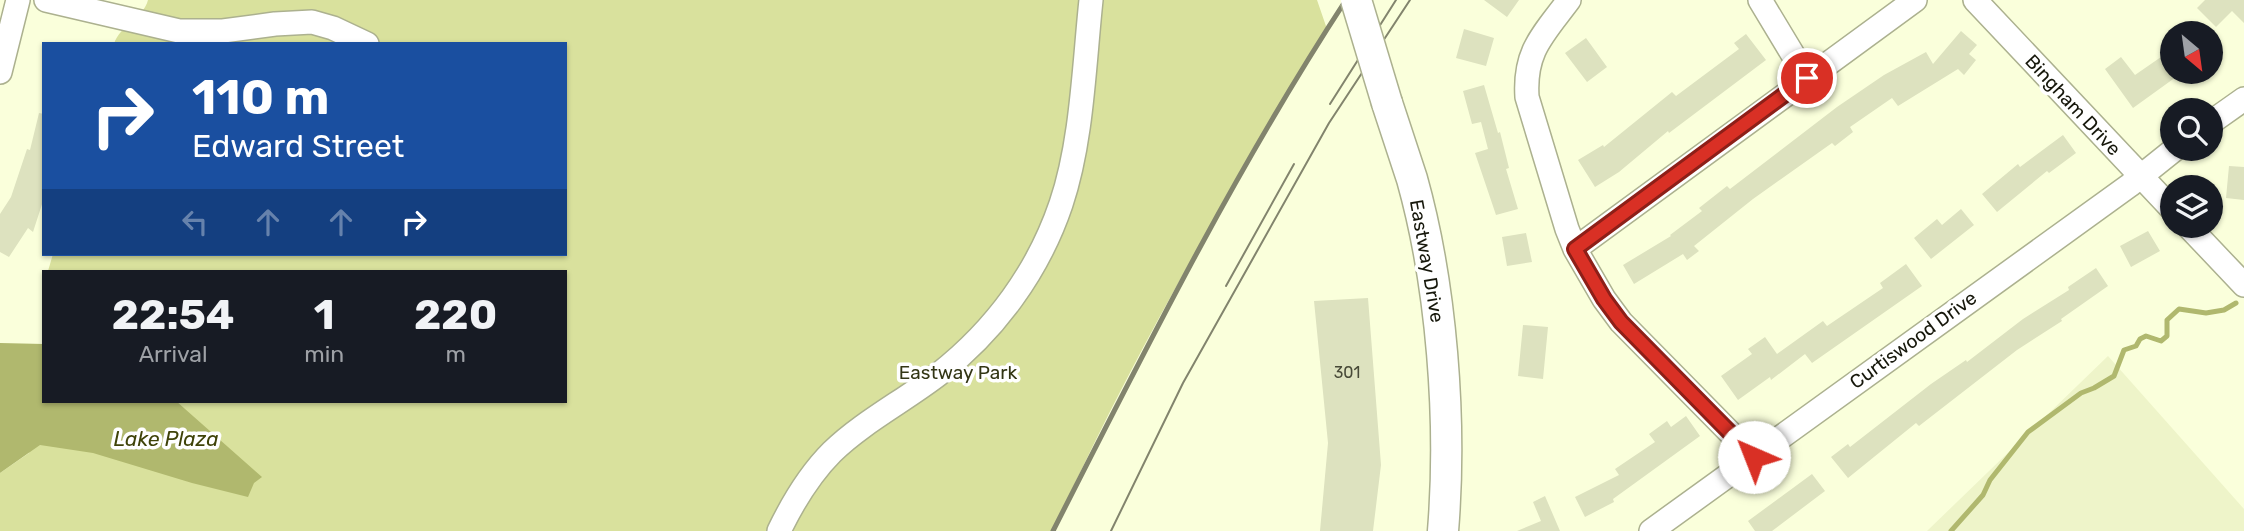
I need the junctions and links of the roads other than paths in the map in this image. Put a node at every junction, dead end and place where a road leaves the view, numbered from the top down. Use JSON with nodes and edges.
{"nodes":[{"id":1,"x":18,"y":0,"type":"edge"},
{"id":2,"x":46,"y":0,"type":"edge"},
{"id":3,"x":1091,"y":0,"type":"edge"},
{"id":4,"x":1356,"y":0,"type":"edge"},
{"id":5,"x":1569,"y":0,"type":"edge"},
{"id":6,"x":1760,"y":0,"type":"edge"},
{"id":7,"x":1915,"y":0,"type":"edge"},
{"id":8,"x":1975,"y":0,"type":"edge"},
{"id":9,"x":363,"y":42,"type":"edge"},
{"id":10,"x":0,"y":72,"type":"edge"},
{"id":11,"x":1807,"y":78,"type":"junction"},
{"id":12,"x":2244,"y":99,"type":"edge"},
{"id":13,"x":2223,"y":114,"type":"edge"},
{"id":14,"x":2160,"y":161,"type":"edge"},
{"id":15,"x":2140,"y":176,"type":"junction"},
{"id":16,"x":2160,"y":197,"type":"edge"},
{"id":17,"x":2199,"y":238,"type":"edge"},
{"id":18,"x":1575,"y":249,"type":"junction"},
{"id":19,"x":2244,"y":285,"type":"edge"},
{"id":20,"x":1754,"y":457,"type":"junction"},
{"id":21,"x":779,"y":531,"type":"edge"},
{"id":22,"x":1443,"y":531,"type":"edge"},
{"id":23,"x":1651,"y":531,"type":"edge"}],
"edges":[{"from":1,"to":10,"type":"street"},
{"from":2,"to":9,"type":"street"},
{"from":3,"to":21,"type":"street"},
{"from":4,"to":22,"type":"main road","name":"Eastway Drive","bridge":true},
{"from":5,"to":18,"type":"street"},
{"from":6,"to":11,"type":"street"},
{"from":7,"to":11,"type":"street"},
{"from":8,"to":15,"type":"street","name":"Bingham Drive"},
{"from":11,"to":18,"type":"street"},
{"from":12,"to":13,"type":"street"},
{"from":14,"to":15,"type":"street","name":"Curtiswood Drive"},
{"from":15,"to":16,"type":"street","name":"Bingham Drive"},
{"from":15,"to":20,"type":"street","name":"Curtiswood Drive"},
{"from":17,"to":19,"type":"street"},
{"from":18,"to":20,"type":"street"},
{"from":20,"to":23,"type":"street","name":"Curtiswood Drive"}]}
